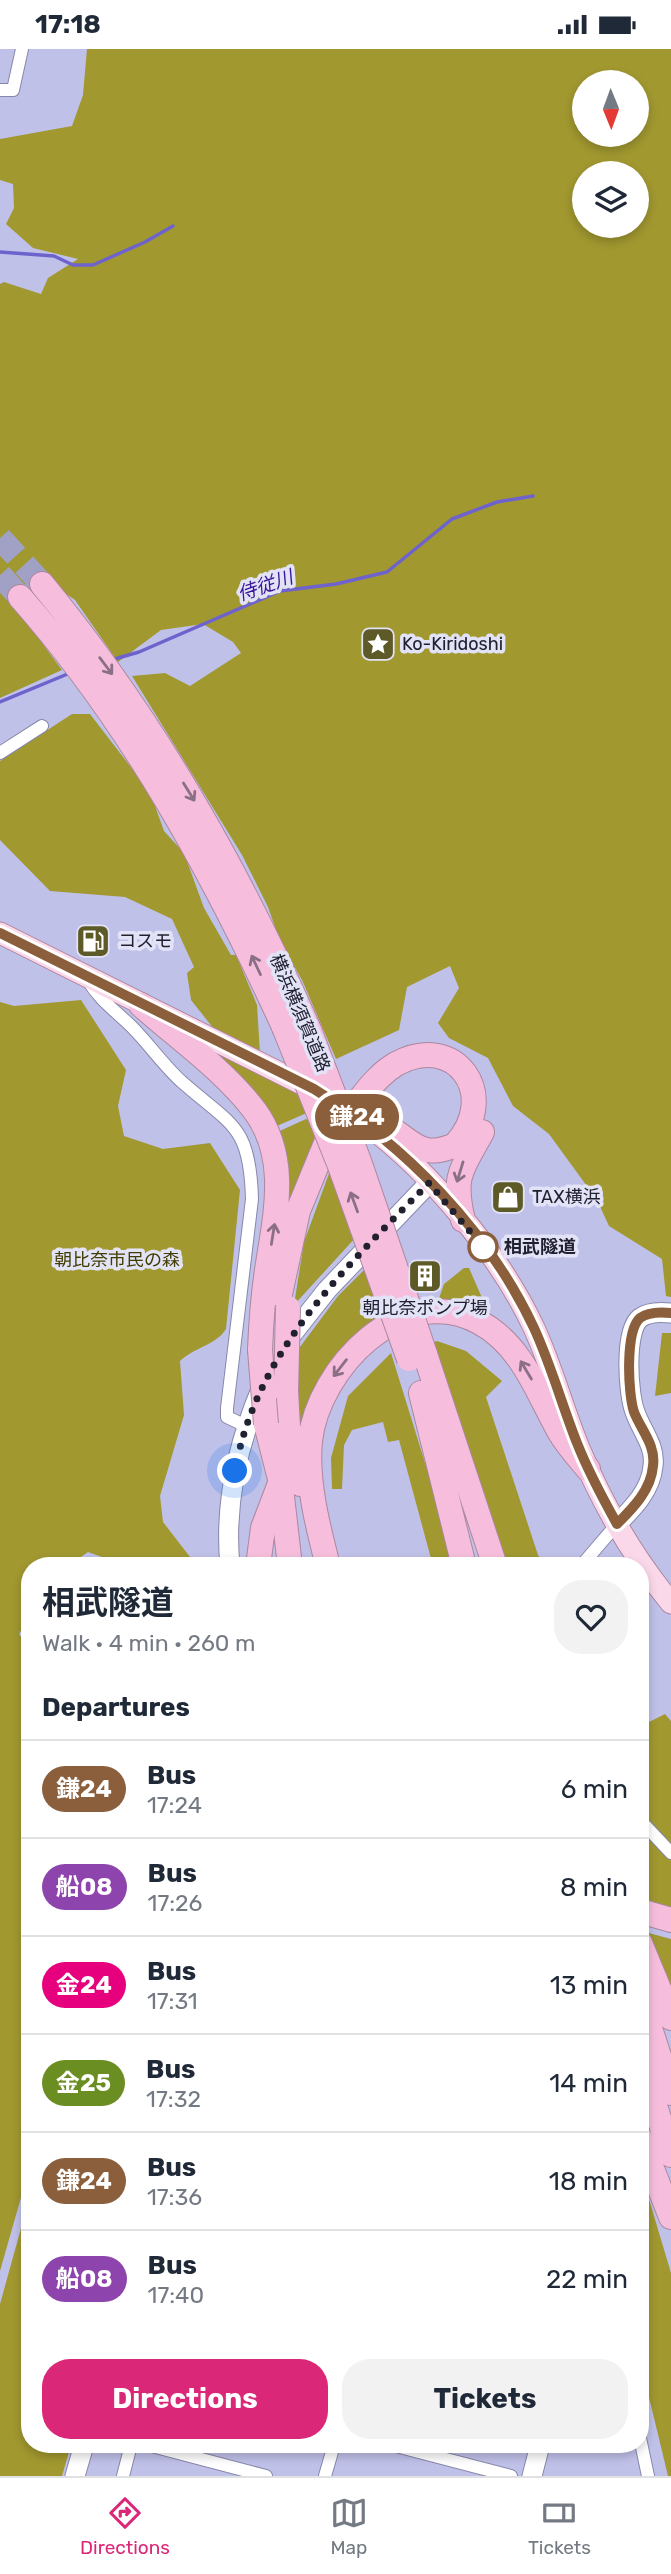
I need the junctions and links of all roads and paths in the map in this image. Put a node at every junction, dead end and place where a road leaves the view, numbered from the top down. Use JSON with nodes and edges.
{"nodes":[{"id":1,"x":22,"y":49,"type":"edge"},
{"id":2,"x":0,"y":90,"type":"edge"},
{"id":3,"x":42,"y":584,"type":"tunnel mouth"},
{"id":4,"x":20,"y":597,"type":"tunnel mouth"},
{"id":5,"x":42,"y":726,"type":"dead end"},
{"id":6,"x":141,"y":738,"type":"junction"},
{"id":7,"x":0,"y":753,"type":"edge"},
{"id":8,"x":0,"y":933,"type":"edge"},
{"id":9,"x":86,"y":976,"type":"junction"},
{"id":10,"x":141,"y":1005,"type":"junction"},
{"id":11,"x":347,"y":1112,"type":"junction"},
{"id":12,"x":429,"y":1183,"type":"junction"},
{"id":13,"x":463,"y":1220,"type":"junction"},
{"id":14,"x":671,"y":1313,"type":"edge"},
{"id":15,"x":417,"y":1356,"type":"junction"},
{"id":16,"x":421,"y":1393,"type":"junction"},
{"id":17,"x":281,"y":1394,"type":"junction"},
{"id":18,"x":256,"y":1425,"type":"junction"},
{"id":19,"x":588,"y":1469,"type":"junction"},
{"id":20,"x":277,"y":1489,"type":"junction"},
{"id":21,"x":617,"y":1524,"type":"junction"},
{"id":22,"x":327,"y":1554,"type":"edge"},
{"id":23,"x":230,"y":1557,"type":"edge"},
{"id":24,"x":259,"y":1557,"type":"edge"},
{"id":25,"x":283,"y":1557,"type":"edge"},
{"id":26,"x":462,"y":1557,"type":"edge"},
{"id":27,"x":475,"y":1557,"type":"edge"},
{"id":28,"x":492,"y":1557,"type":"edge"},
{"id":29,"x":589,"y":1557,"type":"edge"},
{"id":30,"x":640,"y":1557,"type":"edge"},
{"id":31,"x":649,"y":1571,"type":"edge"},
{"id":32,"x":671,"y":1603,"type":"edge"},
{"id":33,"x":649,"y":1830,"type":"edge"},
{"id":34,"x":671,"y":1853,"type":"edge"},
{"id":35,"x":649,"y":1914,"type":"edge"},
{"id":36,"x":671,"y":1920,"type":"edge"},
{"id":37,"x":649,"y":1925,"type":"edge"},
{"id":38,"x":671,"y":1932,"type":"edge"},
{"id":39,"x":649,"y":1965,"type":"edge"},
{"id":40,"x":671,"y":2018,"type":"edge"},
{"id":41,"x":649,"y":2025,"type":"edge"},
{"id":42,"x":649,"y":2088,"type":"edge"},
{"id":43,"x":671,"y":2093,"type":"edge"},
{"id":44,"x":671,"y":2155,"type":"edge"},
{"id":45,"x":649,"y":2161,"type":"edge"},
{"id":46,"x":671,"y":2217,"type":"edge"},
{"id":47,"x":82,"y":2453,"type":"edge"},
{"id":48,"x":129,"y":2453,"type":"edge"},
{"id":49,"x":178,"y":2453,"type":"edge"},
{"id":50,"x":332,"y":2453,"type":"edge"},
{"id":51,"x":423,"y":2453,"type":"edge"},
{"id":52,"x":538,"y":2453,"type":"edge"},
{"id":53,"x":643,"y":2453,"type":"edge"},
{"id":54,"x":75,"y":2476,"type":"edge"},
{"id":55,"x":122,"y":2476,"type":"edge"},
{"id":56,"x":266,"y":2476,"type":"edge"},
{"id":57,"x":325,"y":2476,"type":"edge"},
{"id":58,"x":511,"y":2476,"type":"edge"},
{"id":59,"x":532,"y":2476,"type":"edge"},
{"id":60,"x":648,"y":2476,"type":"edge"}],
"edges":[{"from":1,"to":2,"type":"street"},
{"from":3,"to":6,"type":"highway","name":"横浜横須賀道路","one_way":true},
{"from":4,"to":6,"type":"highway","name":"横浜横須賀道路"},
{"from":5,"to":7,"type":"street"},
{"from":15,"to":6,"type":"highway","name":"横浜横須賀道路","one_way":true,"bridge":true},
{"from":6,"to":15,"type":"highway","name":"横浜横須賀道路","one_way":true,"bridge":true},
{"from":8,"to":9,"type":"main road"},
{"from":9,"to":10,"type":"main road"},
{"from":9,"to":18,"type":"street"},
{"from":10,"to":11,"type":"main road"},
{"from":18,"to":10,"type":"highway","one_way":true,"bridge":true},
{"from":11,"to":11,"type":"highway"},
{"from":11,"to":12,"type":"main road"},
{"from":11,"to":13,"type":"highway","one_way":true},
{"from":11,"to":17,"type":"highway","bridge":true},
{"from":12,"to":13,"type":"main road"},
{"from":12,"to":18,"type":"street"},
{"from":13,"to":19,"type":"main road"},
{"from":14,"to":21,"type":"street"},
{"from":15,"to":16,"type":"highway","name":"横浜横須賀道路"},
{"from":15,"to":28,"type":"highway","name":"横浜横須賀道路"},
{"from":16,"to":26,"type":"highway"},
{"from":16,"to":27,"type":"highway","name":"横浜横須賀道路"},
{"from":17,"to":20,"type":"highway"},
{"from":17,"to":22,"type":"highway"},
{"from":18,"to":20,"type":"highway"},
{"from":18,"to":23,"type":"street"},
{"from":19,"to":21,"type":"main road"},
{"from":19,"to":22,"type":"highway","one_way":true},
{"from":20,"to":24,"type":"highway"},
{"from":20,"to":25,"type":"highway"},
{"from":21,"to":29,"type":"street"},
{"from":21,"to":30,"type":"main road"},
{"from":31,"to":32,"type":"main road"},
{"from":33,"to":34,"type":"street"},
{"from":35,"to":36,"type":"highway"},
{"from":37,"to":38,"type":"highway"},
{"from":39,"to":40,"type":"highway"},
{"from":41,"to":43,"type":"highway"},
{"from":42,"to":44,"type":"highway"},
{"from":45,"to":46,"type":"highway"},
{"from":47,"to":54,"type":"street"},
{"from":48,"to":55,"type":"street"},
{"from":49,"to":56,"type":"street"},
{"from":50,"to":57,"type":"street"},
{"from":51,"to":58,"type":"street"},
{"from":52,"to":59,"type":"street"},
{"from":53,"to":60,"type":"street"}]}
